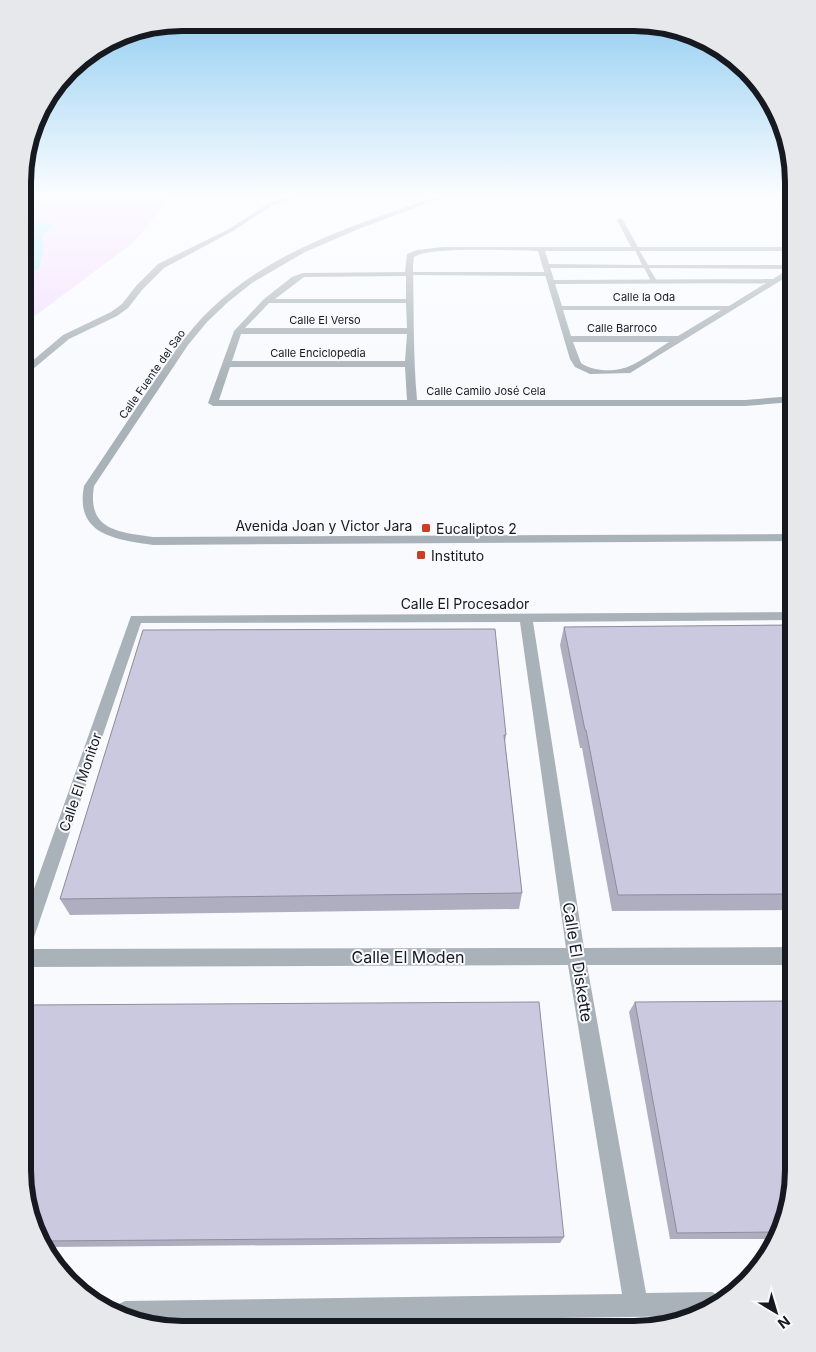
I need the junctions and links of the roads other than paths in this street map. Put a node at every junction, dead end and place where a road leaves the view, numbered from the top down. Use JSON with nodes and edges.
{"nodes":[{"id":1,"x":176,"y":258,"type":"edge"},
{"id":2,"x":289,"y":258,"type":"edge"},
{"id":3,"x":410,"y":258,"type":"edge"},
{"id":4,"x":544,"y":258,"type":"edge"},
{"id":5,"x":641,"y":258,"type":"edge"},
{"id":6,"x":646,"y":267,"type":"junction"},
{"id":7,"x":785,"y":268,"type":"edge"},
{"id":8,"x":409,"y":274,"type":"junction"},
{"id":9,"x":548,"y":274,"type":"junction"},
{"id":10,"x":785,"y":274,"type":"edge"},
{"id":11,"x":654,"y":281,"type":"junction"},
{"id":12,"x":774,"y":281,"type":"junction"},
{"id":13,"x":267,"y":301,"type":"junction"},
{"id":14,"x":409,"y":301,"type":"junction"},
{"id":15,"x":558,"y":308,"type":"junction"},
{"id":16,"x":729,"y":308,"type":"junction"},
{"id":17,"x":238,"y":331,"type":"junction"},
{"id":18,"x":411,"y":331,"type":"junction"},
{"id":19,"x":567,"y":339,"type":"junction"},
{"id":20,"x":678,"y":339,"type":"junction"},
{"id":21,"x":227,"y":364,"type":"junction"},
{"id":22,"x":409,"y":364,"type":"junction"},
{"id":23,"x":31,"y":366,"type":"edge"},
{"id":24,"x":785,"y":394,"type":"edge"},
{"id":25,"x":785,"y":399,"type":"edge"},
{"id":26,"x":759,"y":401,"type":"junction"},
{"id":27,"x":412,"y":403,"type":"junction"},
{"id":28,"x":97,"y":525,"type":"joint"},
{"id":29,"x":785,"y":538,"type":"edge"},
{"id":30,"x":785,"y":616,"type":"edge"},
{"id":31,"x":526,"y":617,"type":"junction"},
{"id":32,"x":136,"y":619,"type":"joint"},
{"id":33,"x":31,"y":922,"type":"edge"},
{"id":34,"x":576,"y":956,"type":"junction"},
{"id":35,"x":784,"y":956,"type":"edge"},
{"id":36,"x":31,"y":958,"type":"edge"},
{"id":37,"x":702,"y":1304,"type":"edge"},
{"id":38,"x":636,"y":1305,"type":"junction"},
{"id":39,"x":134,"y":1313,"type":"edge"}],
"edges":[{"from":1,"to":23,"type":"street"},
{"from":2,"to":28,"type":"street","name":"Calle Fuente del Sao"},
{"from":3,"to":8,"type":"street"},
{"from":4,"to":9,"type":"street"},
{"from":5,"to":6,"type":"street"},
{"from":6,"to":7,"type":"street"},
{"from":6,"to":9,"type":"street"},
{"from":6,"to":11,"type":"street"},
{"from":8,"to":9,"type":"street"},
{"from":8,"to":13,"type":"street"},
{"from":8,"to":14,"type":"street"},
{"from":9,"to":11,"type":"street"},
{"from":9,"to":15,"type":"street"},
{"from":10,"to":12,"type":"street"},
{"from":11,"to":12,"type":"street"},
{"from":12,"to":16,"type":"street"},
{"from":13,"to":14,"type":"street"},
{"from":13,"to":17,"type":"street"},
{"from":14,"to":18,"type":"street"},
{"from":15,"to":16,"type":"street","name":"Calle la Oda"},
{"from":15,"to":19,"type":"street"},
{"from":16,"to":20,"type":"street"},
{"from":17,"to":18,"type":"street","name":"Calle El Verso"},
{"from":17,"to":21,"type":"street"},
{"from":18,"to":22,"type":"street"},
{"from":19,"to":20,"type":"street","name":"Calle Barroco"},
{"from":19,"to":20,"type":"street"},
{"from":21,"to":22,"type":"street","name":"Calle Enciclopedia"},
{"from":21,"to":27,"type":"street","name":"Calle Camilo José Cela"},
{"from":22,"to":27,"type":"street"},
{"from":24,"to":26,"type":"street","name":"Calle Camilo José Cela"},
{"from":25,"to":26,"type":"street","name":"Calle Camilo José Cela"},
{"from":26,"to":27,"type":"street","name":"Calle Camilo José Cela"},
{"from":28,"to":29,"type":"street","name":"Avenida Joan y Victor Jara"},
{"from":30,"to":31,"type":"street","name":"Calle El Procesador"},
{"from":31,"to":32,"type":"street","name":"Calle El Procesador"},
{"from":31,"to":34,"type":"street","name":"Calle El Diskette"},
{"from":32,"to":33,"type":"street","name":"Calle El Monitor"},
{"from":34,"to":35,"type":"street","name":"Calle El Moden"},
{"from":34,"to":36,"type":"street","name":"Calle El Moden"},
{"from":34,"to":38,"type":"street","name":"Calle El Diskette"},
{"from":37,"to":38,"type":"street"},
{"from":38,"to":39,"type":"street"}]}
